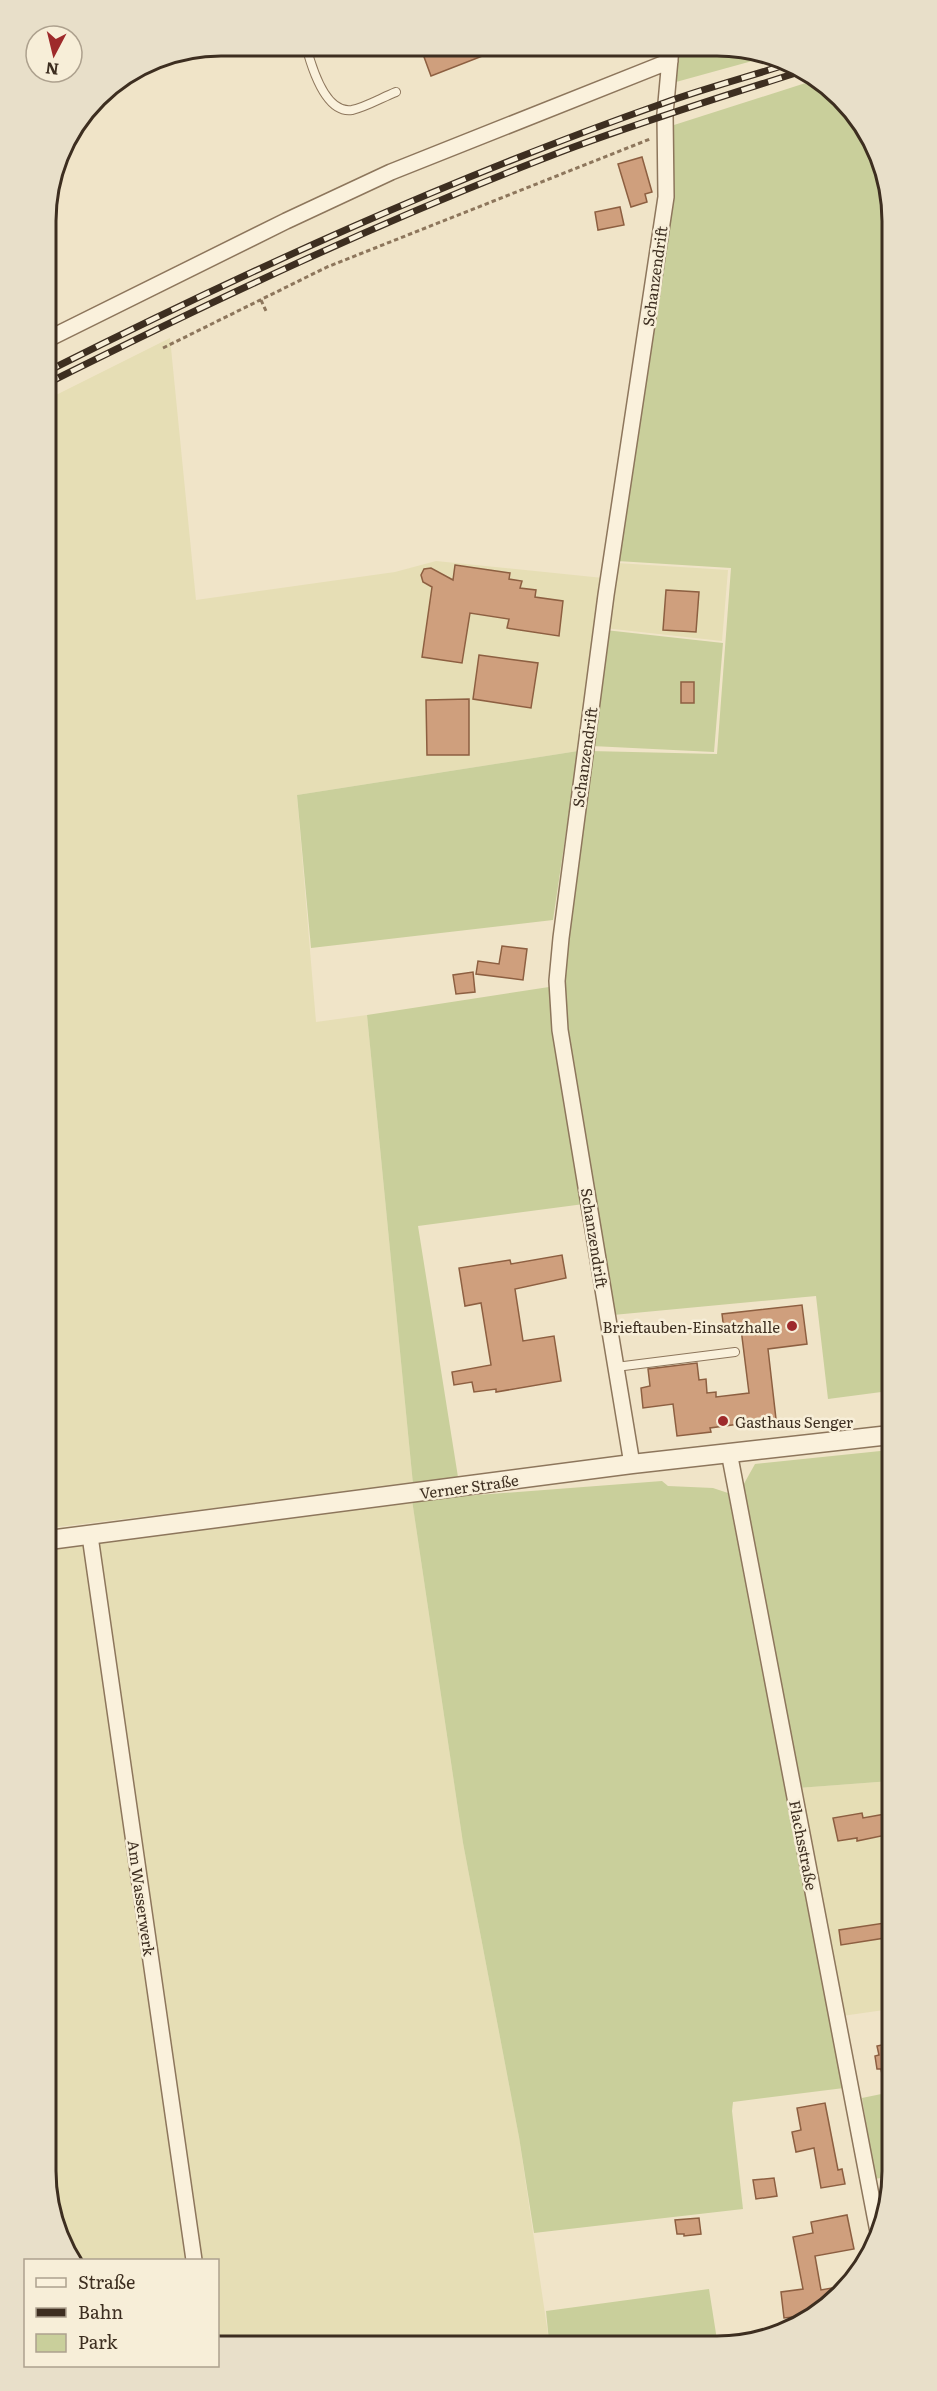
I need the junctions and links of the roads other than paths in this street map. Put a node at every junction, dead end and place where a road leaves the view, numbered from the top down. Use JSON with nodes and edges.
{"nodes":[{"id":1,"x":310,"y":56,"type":"edge"},
{"id":2,"x":665,"y":56,"type":"edge"},
{"id":3,"x":670,"y":56,"type":"edge"},
{"id":4,"x":396,"y":92,"type":"dead end"},
{"id":5,"x":56,"y":335,"type":"edge"},
{"id":6,"x":735,"y":1353,"type":"dead end"},
{"id":7,"x":616,"y":1367,"type":"junction"},
{"id":8,"x":881,"y":1436,"type":"edge"},
{"id":9,"x":729,"y":1452,"type":"junction"},
{"id":10,"x":632,"y":1464,"type":"junction"},
{"id":11,"x":90,"y":1536,"type":"junction"},
{"id":12,"x":56,"y":1539,"type":"edge"},
{"id":13,"x":875,"y":2216,"type":"edge"},
{"id":14,"x":194,"y":2259,"type":"edge"}],
"edges":[{"from":1,"to":4,"type":"lane"},
{"from":2,"to":5,"type":"street"},
{"from":3,"to":7,"type":"street","name":"Schanzendrift"},
{"from":6,"to":7,"type":"lane"},
{"from":7,"to":10,"type":"street","name":"Schanzendrift"},
{"from":8,"to":9,"type":"street","name":"Verner Straße"},
{"from":9,"to":10,"type":"street","name":"Verner Straße"},
{"from":9,"to":13,"type":"street","name":"Flachsstraße"},
{"from":10,"to":11,"type":"street","name":"Verner Straße"},
{"from":11,"to":12,"type":"street","name":"Verner Straße"},
{"from":11,"to":14,"type":"street","name":"Am Wasserwerk"}]}
